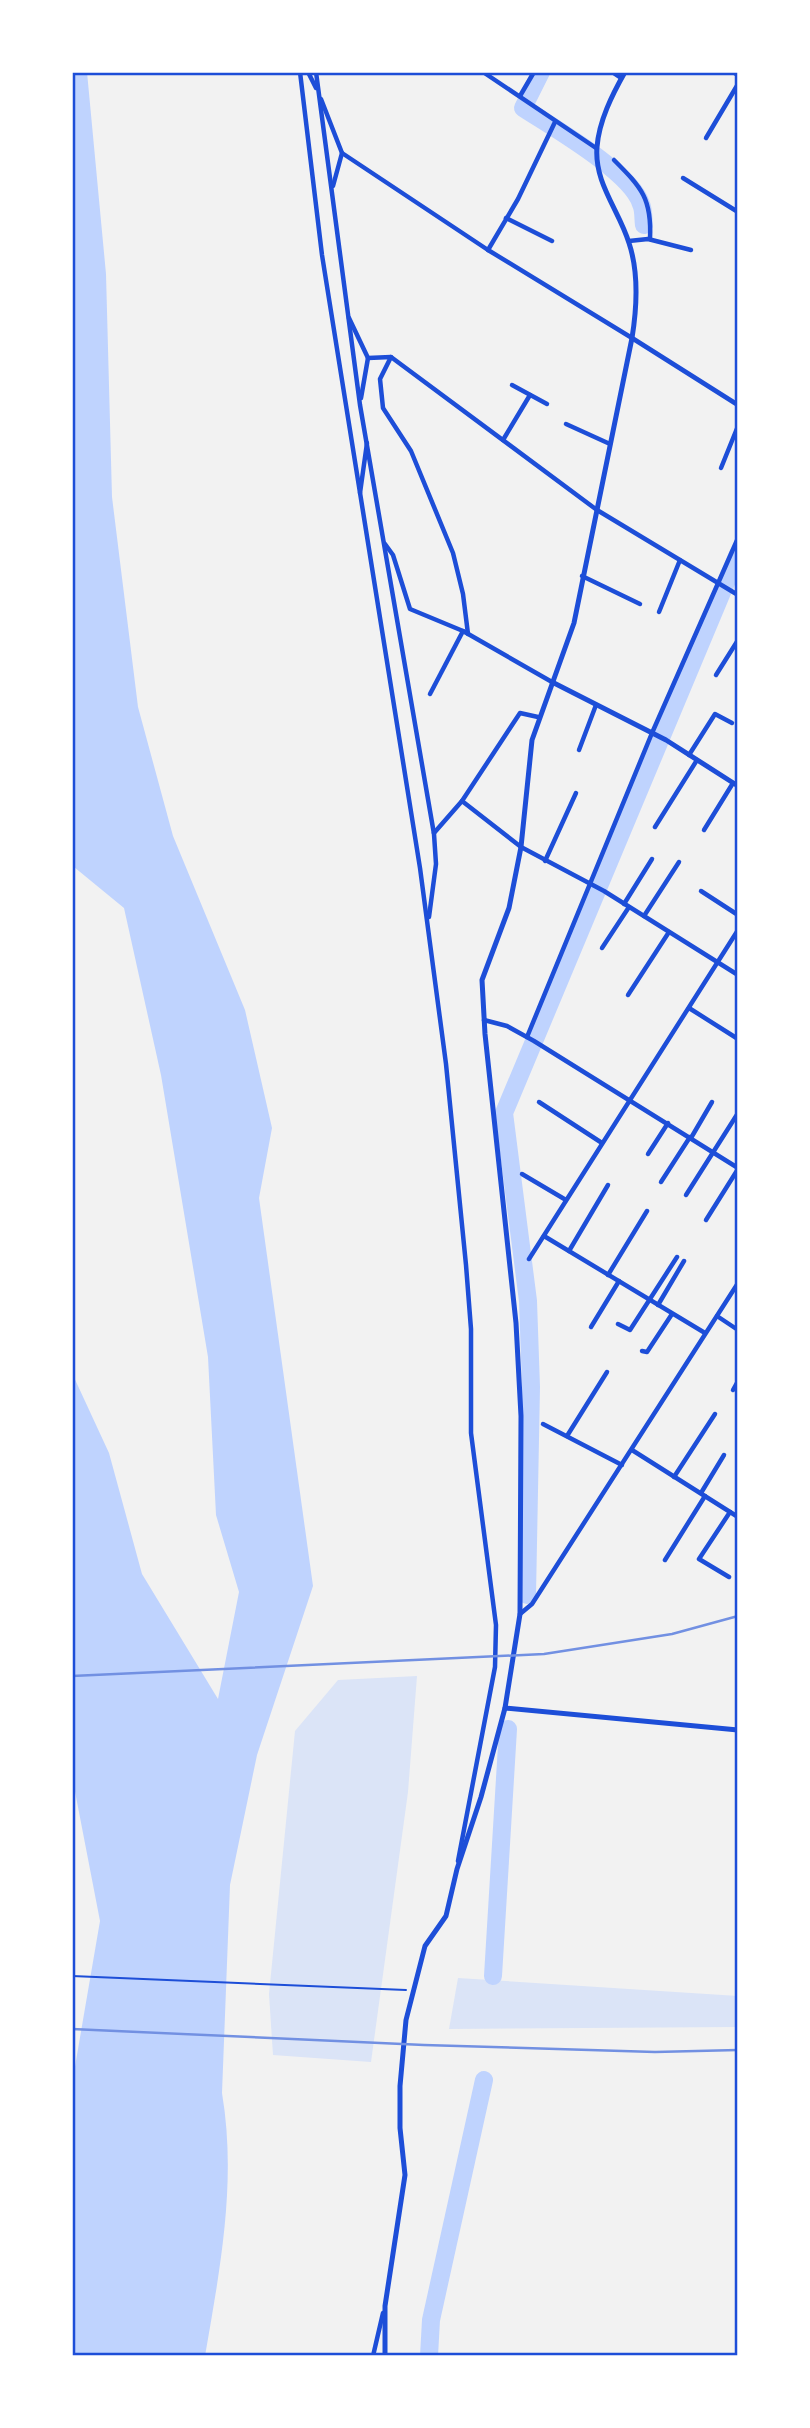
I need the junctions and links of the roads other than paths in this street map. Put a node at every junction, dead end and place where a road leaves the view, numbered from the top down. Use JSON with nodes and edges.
{"nodes":[{"id":1,"x":300,"y":72,"type":"edge"},
{"id":2,"x":308,"y":72,"type":"edge"},
{"id":3,"x":316,"y":72,"type":"edge"},
{"id":4,"x":483,"y":72,"type":"edge"},
{"id":5,"x":534,"y":72,"type":"edge"},
{"id":6,"x":612,"y":72,"type":"edge"},
{"id":7,"x":733,"y":72,"type":"edge"},
{"id":8,"x":623,"y":75,"type":"edge"},
{"id":9,"x":738,"y":75,"type":"edge"},
{"id":10,"x":738,"y":84,"type":"edge"},
{"id":11,"x":317,"y":90,"type":"junction"},
{"id":12,"x":520,"y":96,"type":"junction"},
{"id":13,"x":555,"y":122,"type":"junction"},
{"id":14,"x":706,"y":138,"type":"dead end"},
{"id":15,"x":596,"y":148,"type":"junction"},
{"id":16,"x":342,"y":153,"type":"junction"},
{"id":17,"x":614,"y":160,"type":"dead end"},
{"id":18,"x":683,"y":178,"type":"dead end"},
{"id":19,"x":332,"y":190,"type":"junction"},
{"id":20,"x":738,"y":212,"type":"edge"},
{"id":21,"x":506,"y":218,"type":"junction"},
{"id":22,"x":650,"y":239,"type":"junction"},
{"id":23,"x":552,"y":241,"type":"dead end"},
{"id":24,"x":629,"y":241,"type":"junction"},
{"id":25,"x":488,"y":250,"type":"junction"},
{"id":26,"x":691,"y":250,"type":"dead end"},
{"id":27,"x":347,"y":314,"type":"junction"},
{"id":28,"x":632,"y":338,"type":"junction"},
{"id":29,"x":391,"y":357,"type":"junction"},
{"id":30,"x":368,"y":358,"type":"junction"},
{"id":31,"x":512,"y":385,"type":"dead end"},
{"id":32,"x":530,"y":396,"type":"junction"},
{"id":33,"x":547,"y":404,"type":"dead end"},
{"id":34,"x":360,"y":405,"type":"junction"},
{"id":35,"x":738,"y":405,"type":"edge"},
{"id":36,"x":566,"y":424,"type":"dead end"},
{"id":37,"x":738,"y":426,"type":"edge"},
{"id":38,"x":368,"y":439,"type":"junction"},
{"id":39,"x":503,"y":440,"type":"junction"},
{"id":40,"x":611,"y":444,"type":"junction"},
{"id":41,"x":721,"y":468,"type":"dead end"},
{"id":42,"x":359,"y":498,"type":"junction"},
{"id":43,"x":597,"y":510,"type":"junction"},
{"id":44,"x":738,"y":538,"type":"edge"},
{"id":45,"x":382,"y":541,"type":"junction"},
{"id":46,"x":680,"y":560,"type":"junction"},
{"id":47,"x":581,"y":576,"type":"junction"},
{"id":48,"x":718,"y":583,"type":"junction"},
{"id":49,"x":738,"y":595,"type":"edge"},
{"id":50,"x":640,"y":604,"type":"dead end"},
{"id":51,"x":659,"y":612,"type":"dead end"},
{"id":52,"x":463,"y":631,"type":"junction"},
{"id":53,"x":468,"y":634,"type":"junction"},
{"id":54,"x":738,"y":640,"type":"edge"},
{"id":55,"x":716,"y":675,"type":"dead end"},
{"id":56,"x":552,"y":682,"type":"junction"},
{"id":57,"x":430,"y":694,"type":"dead end"},
{"id":58,"x":596,"y":705,"type":"junction"},
{"id":59,"x":538,"y":717,"type":"junction"},
{"id":60,"x":732,"y":723,"type":"dead end"},
{"id":61,"x":652,"y":733,"type":"junction"},
{"id":62,"x":579,"y":750,"type":"dead end"},
{"id":63,"x":689,"y":755,"type":"junction"},
{"id":64,"x":697,"y":760,"type":"junction"},
{"id":65,"x":736,"y":784,"type":"edge"},
{"id":66,"x":576,"y":793,"type":"dead end"},
{"id":67,"x":461,"y":801,"type":"junction"},
{"id":68,"x":654,"y":827,"type":"dead end"},
{"id":69,"x":704,"y":830,"type":"dead end"},
{"id":70,"x":434,"y":834,"type":"junction"},
{"id":71,"x":520,"y":847,"type":"junction"},
{"id":72,"x":652,"y":859,"type":"dead end"},
{"id":73,"x":545,"y":861,"type":"junction"},
{"id":74,"x":680,"y":862,"type":"dead end"},
{"id":75,"x":590,"y":885,"type":"junction"},
{"id":76,"x":701,"y":891,"type":"dead end"},
{"id":77,"x":626,"y":905,"type":"junction"},
{"id":78,"x":738,"y":915,"type":"edge"},
{"id":79,"x":644,"y":916,"type":"junction"},
{"id":80,"x":428,"y":925,"type":"junction"},
{"id":81,"x":738,"y":930,"type":"edge"},
{"id":82,"x":669,"y":932,"type":"junction"},
{"id":83,"x":602,"y":948,"type":"dead end"},
{"id":84,"x":718,"y":962,"type":"junction"},
{"id":85,"x":738,"y":975,"type":"edge"},
{"id":86,"x":628,"y":995,"type":"dead end"},
{"id":87,"x":688,"y":1008,"type":"junction"},
{"id":88,"x":484,"y":1020,"type":"junction"},
{"id":89,"x":527,"y":1037,"type":"junction"},
{"id":90,"x":738,"y":1039,"type":"edge"},
{"id":91,"x":630,"y":1098,"type":"junction"},
{"id":92,"x":539,"y":1102,"type":"dead end"},
{"id":93,"x":712,"y":1102,"type":"dead end"},
{"id":94,"x":738,"y":1112,"type":"edge"},
{"id":95,"x":668,"y":1123,"type":"junction"},
{"id":96,"x":691,"y":1138,"type":"junction"},
{"id":97,"x":603,"y":1143,"type":"junction"},
{"id":98,"x":713,"y":1152,"type":"junction"},
{"id":99,"x":648,"y":1154,"type":"dead end"},
{"id":100,"x":738,"y":1168,"type":"edge"},
{"id":101,"x":523,"y":1174,"type":"dead end"},
{"id":102,"x":661,"y":1182,"type":"dead end"},
{"id":103,"x":608,"y":1185,"type":"dead end"},
{"id":104,"x":686,"y":1195,"type":"dead end"},
{"id":105,"x":566,"y":1200,"type":"junction"},
{"id":106,"x":647,"y":1211,"type":"dead end"},
{"id":107,"x":706,"y":1220,"type":"dead end"},
{"id":108,"x":544,"y":1236,"type":"junction"},
{"id":109,"x":569,"y":1251,"type":"junction"},
{"id":110,"x":677,"y":1257,"type":"dead end"},
{"id":111,"x":529,"y":1259,"type":"dead end"},
{"id":112,"x":684,"y":1261,"type":"dead end"},
{"id":113,"x":608,"y":1275,"type":"junction"},
{"id":114,"x":619,"y":1282,"type":"junction"},
{"id":115,"x":738,"y":1283,"type":"edge"},
{"id":116,"x":650,"y":1300,"type":"junction"},
{"id":117,"x":658,"y":1305,"type":"junction"},
{"id":118,"x":672,"y":1314,"type":"junction"},
{"id":119,"x":717,"y":1316,"type":"junction"},
{"id":120,"x":618,"y":1324,"type":"dead end"},
{"id":121,"x":591,"y":1327,"type":"dead end"},
{"id":122,"x":738,"y":1330,"type":"edge"},
{"id":123,"x":705,"y":1334,"type":"junction"},
{"id":124,"x":642,"y":1351,"type":"dead end"},
{"id":125,"x":607,"y":1372,"type":"dead end"},
{"id":126,"x":738,"y":1381,"type":"edge"},
{"id":127,"x":733,"y":1390,"type":"dead end"},
{"id":128,"x":715,"y":1414,"type":"dead end"},
{"id":129,"x":543,"y":1424,"type":"dead end"},
{"id":130,"x":567,"y":1436,"type":"junction"},
{"id":131,"x":632,"y":1450,"type":"junction"},
{"id":132,"x":724,"y":1455,"type":"dead end"},
{"id":133,"x":622,"y":1465,"type":"junction"},
{"id":134,"x":674,"y":1476,"type":"junction"},
{"id":135,"x":703,"y":1495,"type":"junction"},
{"id":136,"x":730,"y":1512,"type":"junction"},
{"id":137,"x":738,"y":1517,"type":"edge"},
{"id":138,"x":665,"y":1560,"type":"dead end"},
{"id":139,"x":729,"y":1577,"type":"dead end"},
{"id":140,"x":520,"y":1614,"type":"junction"},
{"id":141,"x":505,"y":1708,"type":"junction"},
{"id":142,"x":738,"y":1730,"type":"edge"},
{"id":143,"x":457,"y":1869,"type":"junction"},
{"id":144,"x":385,"y":2306,"type":"junction"},
{"id":145,"x":373,"y":2356,"type":"edge"},
{"id":146,"x":385,"y":2356,"type":"edge"}],
"edges":[{"from":1,"to":42,"type":"street"},
{"from":2,"to":11,"type":"street"},
{"from":3,"to":11,"type":"street"},
{"from":4,"to":12,"type":"street"},
{"from":5,"to":12,"type":"street"},
{"from":6,"to":8,"type":"street"},
{"from":7,"to":9,"type":"street"},
{"from":8,"to":15,"type":"street"},
{"from":10,"to":14,"type":"street"},
{"from":11,"to":16,"type":"street"},
{"from":11,"to":19,"type":"street"},
{"from":12,"to":13,"type":"street"},
{"from":13,"to":15,"type":"street"},
{"from":13,"to":21,"type":"street"},
{"from":15,"to":24,"type":"street"},
{"from":16,"to":19,"type":"street"},
{"from":16,"to":25,"type":"street"},
{"from":17,"to":22,"type":"street"},
{"from":18,"to":20,"type":"street"},
{"from":19,"to":27,"type":"street"},
{"from":21,"to":23,"type":"street"},
{"from":21,"to":25,"type":"street"},
{"from":22,"to":24,"type":"street"},
{"from":22,"to":26,"type":"street"},
{"from":24,"to":28,"type":"street"},
{"from":25,"to":28,"type":"street"},
{"from":27,"to":30,"type":"street"},
{"from":27,"to":34,"type":"street"},
{"from":28,"to":35,"type":"street"},
{"from":28,"to":40,"type":"street"},
{"from":29,"to":30,"type":"street"},
{"from":29,"to":39,"type":"street"},
{"from":29,"to":53,"type":"street"},
{"from":30,"to":34,"type":"street"},
{"from":31,"to":32,"type":"street"},
{"from":32,"to":33,"type":"street"},
{"from":32,"to":39,"type":"street"},
{"from":34,"to":38,"type":"street"},
{"from":36,"to":40,"type":"street"},
{"from":37,"to":41,"type":"street"},
{"from":38,"to":42,"type":"street"},
{"from":38,"to":45,"type":"street"},
{"from":39,"to":43,"type":"street"},
{"from":40,"to":43,"type":"street"},
{"from":42,"to":80,"type":"street"},
{"from":43,"to":46,"type":"street"},
{"from":43,"to":47,"type":"street"},
{"from":44,"to":48,"type":"street"},
{"from":45,"to":52,"type":"street"},
{"from":45,"to":70,"type":"street"},
{"from":46,"to":48,"type":"street"},
{"from":46,"to":51,"type":"street"},
{"from":47,"to":50,"type":"street"},
{"from":47,"to":56,"type":"street"},
{"from":48,"to":49,"type":"street"},
{"from":48,"to":61,"type":"street"},
{"from":52,"to":53,"type":"street"},
{"from":52,"to":57,"type":"street"},
{"from":53,"to":56,"type":"street"},
{"from":54,"to":55,"type":"street"},
{"from":56,"to":58,"type":"street"},
{"from":56,"to":59,"type":"street"},
{"from":58,"to":61,"type":"street"},
{"from":58,"to":62,"type":"street"},
{"from":59,"to":67,"type":"street"},
{"from":59,"to":71,"type":"street"},
{"from":60,"to":63,"type":"street"},
{"from":61,"to":63,"type":"street"},
{"from":61,"to":75,"type":"street"},
{"from":63,"to":64,"type":"street"},
{"from":64,"to":65,"type":"street"},
{"from":64,"to":68,"type":"street"},
{"from":65,"to":69,"type":"street"},
{"from":66,"to":73,"type":"street"},
{"from":67,"to":70,"type":"street"},
{"from":67,"to":71,"type":"street"},
{"from":70,"to":80,"type":"street"},
{"from":71,"to":73,"type":"street"},
{"from":71,"to":88,"type":"street"},
{"from":72,"to":77,"type":"street"},
{"from":73,"to":75,"type":"street"},
{"from":74,"to":79,"type":"street"},
{"from":75,"to":77,"type":"street"},
{"from":75,"to":89,"type":"street"},
{"from":76,"to":78,"type":"street"},
{"from":77,"to":79,"type":"street"},
{"from":77,"to":83,"type":"street"},
{"from":79,"to":82,"type":"street"},
{"from":80,"to":143,"type":"street"},
{"from":81,"to":84,"type":"street"},
{"from":82,"to":84,"type":"street"},
{"from":82,"to":86,"type":"street"},
{"from":84,"to":85,"type":"street"},
{"from":84,"to":87,"type":"street"},
{"from":87,"to":90,"type":"street"},
{"from":87,"to":91,"type":"street"},
{"from":88,"to":89,"type":"street"},
{"from":88,"to":140,"type":"street"},
{"from":89,"to":91,"type":"street"},
{"from":91,"to":95,"type":"street"},
{"from":91,"to":97,"type":"street"},
{"from":92,"to":97,"type":"street"},
{"from":93,"to":96,"type":"street"},
{"from":94,"to":98,"type":"street"},
{"from":95,"to":96,"type":"street"},
{"from":95,"to":99,"type":"street"},
{"from":96,"to":98,"type":"street"},
{"from":96,"to":102,"type":"street"},
{"from":97,"to":105,"type":"street"},
{"from":98,"to":100,"type":"street"},
{"from":98,"to":104,"type":"street"},
{"from":100,"to":107,"type":"street"},
{"from":101,"to":105,"type":"street"},
{"from":103,"to":109,"type":"street"},
{"from":105,"to":108,"type":"street"},
{"from":106,"to":113,"type":"street"},
{"from":108,"to":109,"type":"street"},
{"from":108,"to":111,"type":"street"},
{"from":109,"to":113,"type":"street"},
{"from":110,"to":116,"type":"street"},
{"from":112,"to":117,"type":"street"},
{"from":113,"to":114,"type":"street"},
{"from":114,"to":116,"type":"street"},
{"from":114,"to":121,"type":"street"},
{"from":115,"to":119,"type":"street"},
{"from":116,"to":117,"type":"street"},
{"from":116,"to":120,"type":"street"},
{"from":117,"to":118,"type":"street"},
{"from":118,"to":123,"type":"street"},
{"from":118,"to":124,"type":"street"},
{"from":119,"to":122,"type":"street"},
{"from":119,"to":123,"type":"street"},
{"from":123,"to":131,"type":"street"},
{"from":125,"to":130,"type":"street"},
{"from":126,"to":127,"type":"street"},
{"from":128,"to":134,"type":"street"},
{"from":129,"to":130,"type":"street"},
{"from":130,"to":133,"type":"street"},
{"from":131,"to":133,"type":"street"},
{"from":131,"to":134,"type":"street"},
{"from":132,"to":135,"type":"street"},
{"from":133,"to":140,"type":"street"},
{"from":134,"to":135,"type":"street"},
{"from":135,"to":136,"type":"street"},
{"from":135,"to":138,"type":"street"},
{"from":136,"to":137,"type":"street"},
{"from":136,"to":139,"type":"street"},
{"from":140,"to":141,"type":"street"},
{"from":141,"to":142,"type":"street"},
{"from":141,"to":143,"type":"street"},
{"from":143,"to":144,"type":"street"},
{"from":144,"to":145,"type":"street"},
{"from":144,"to":146,"type":"street"}]}
